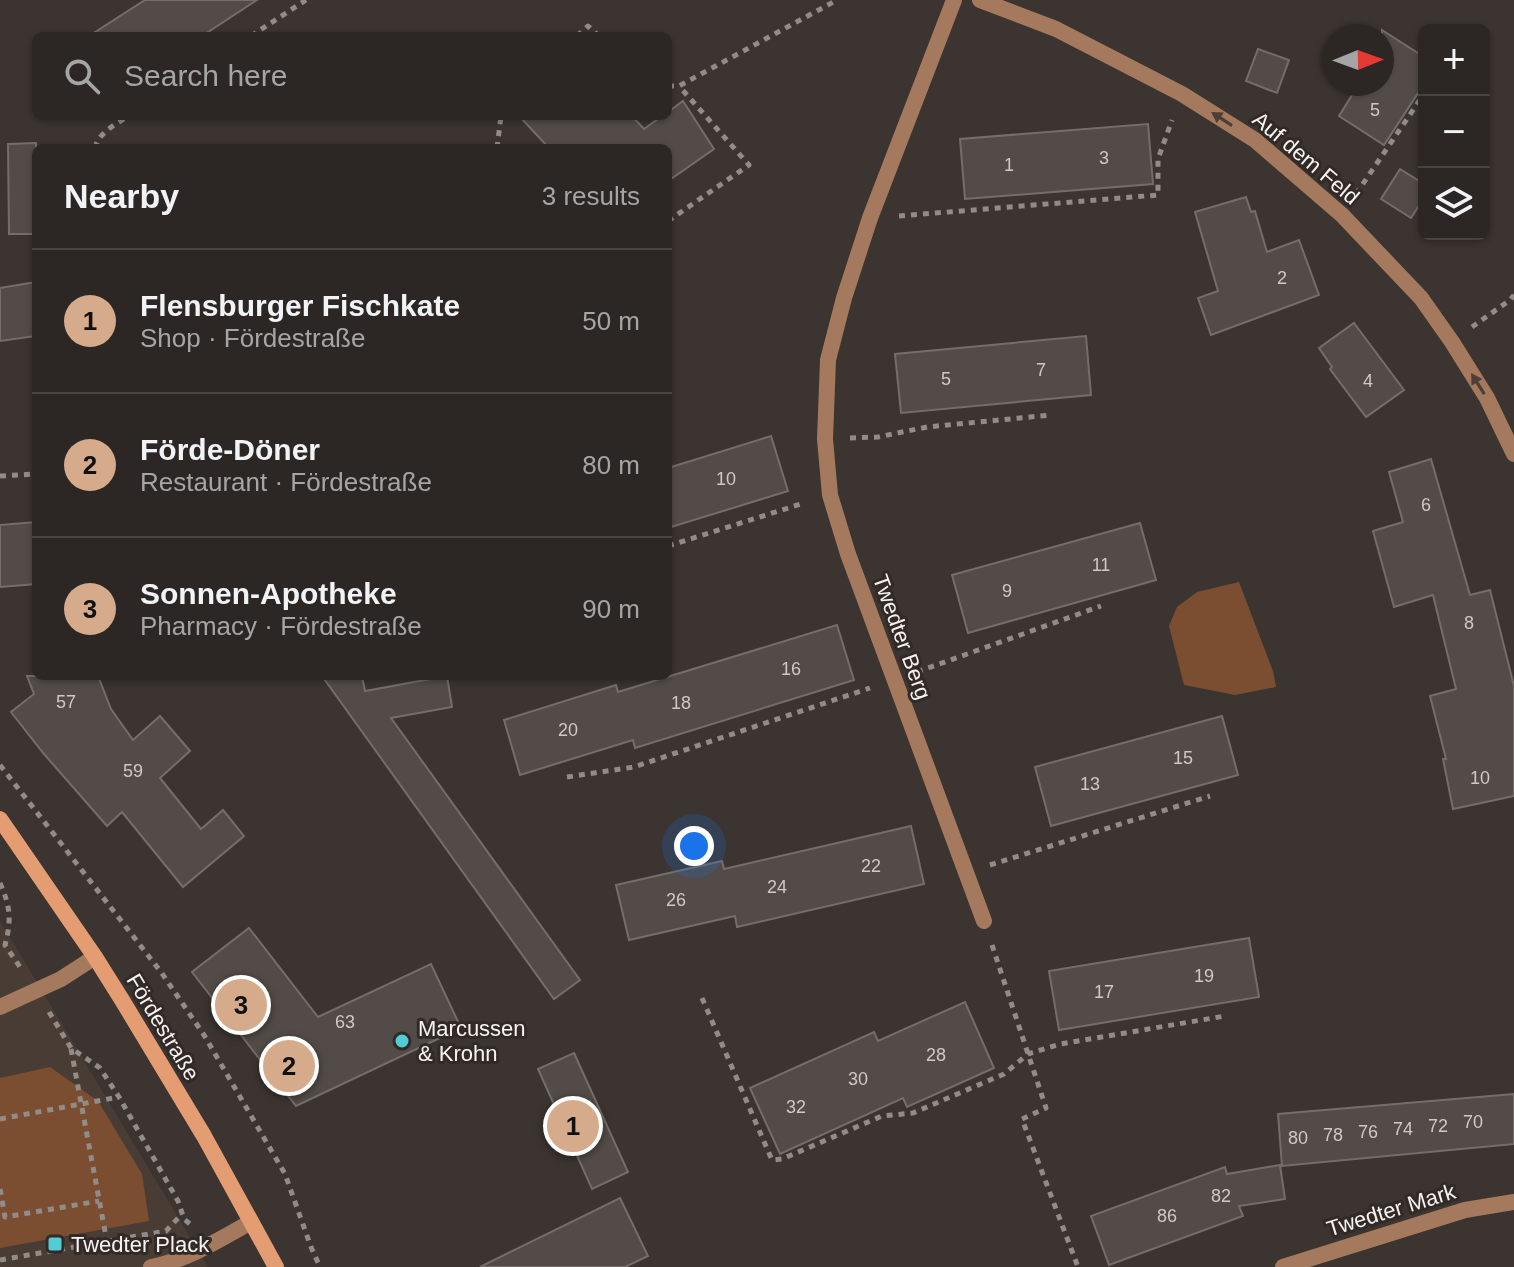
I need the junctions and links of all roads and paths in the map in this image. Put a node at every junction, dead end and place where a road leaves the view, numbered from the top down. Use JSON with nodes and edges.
{"nodes":[{"id":1,"x":306,"y":0,"type":"edge"},
{"id":2,"x":837,"y":0,"type":"edge"},
{"id":3,"x":954,"y":0,"type":"edge"},
{"id":4,"x":980,"y":0,"type":"edge"},
{"id":5,"x":257,"y":32,"type":"edge"},
{"id":6,"x":672,"y":86,"type":"edge"},
{"id":7,"x":679,"y":86,"type":"junction"},
{"id":8,"x":1423,"y":96,"type":"edge"},
{"id":9,"x":123,"y":120,"type":"edge"},
{"id":10,"x":500,"y":120,"type":"edge"},
{"id":11,"x":1171,"y":123,"type":"dead end"},
{"id":12,"x":96,"y":144,"type":"edge"},
{"id":13,"x":498,"y":144,"type":"edge"},
{"id":14,"x":1342,"y":215,"type":"junction"},
{"id":15,"x":672,"y":218,"type":"edge"},
{"id":16,"x":870,"y":218,"type":"junction"},
{"id":17,"x":1514,"y":295,"type":"edge"},
{"id":18,"x":1452,"y":342,"type":"junction"},
{"id":19,"x":1051,"y":415,"type":"dead end"},
{"id":20,"x":825,"y":439,"type":"junction"},
{"id":21,"x":1514,"y":454,"type":"edge"},
{"id":22,"x":32,"y":474,"type":"edge"},
{"id":23,"x":0,"y":476,"type":"edge"},
{"id":24,"x":830,"y":495,"type":"junction"},
{"id":25,"x":672,"y":545,"type":"edge"},
{"id":26,"x":1101,"y":606,"type":"dead end"},
{"id":27,"x":894,"y":680,"type":"junction"},
{"id":28,"x":0,"y":765,"type":"edge"},
{"id":29,"x":567,"y":777,"type":"dead end"},
{"id":30,"x":1210,"y":796,"type":"dead end"},
{"id":31,"x":0,"y":819,"type":"edge"},
{"id":32,"x":966,"y":872,"type":"junction"},
{"id":33,"x":0,"y":883,"type":"edge"},
{"id":34,"x":984,"y":921,"type":"joint"},
{"id":35,"x":95,"y":957,"type":"junction"},
{"id":36,"x":35,"y":991,"type":"junction"},
{"id":37,"x":702,"y":998,"type":"dead end"},
{"id":38,"x":0,"y":1007,"type":"edge"},
{"id":39,"x":1225,"y":1016,"type":"dead end"},
{"id":40,"x":71,"y":1048,"type":"junction"},
{"id":41,"x":1028,"y":1054,"type":"junction"},
{"id":42,"x":119,"y":1097,"type":"junction"},
{"id":43,"x":82,"y":1105,"type":"junction"},
{"id":44,"x":0,"y":1119,"type":"edge"},
{"id":45,"x":0,"y":1189,"type":"edge"},
{"id":46,"x":99,"y":1201,"type":"junction"},
{"id":47,"x":1514,"y":1202,"type":"edge"},
{"id":48,"x":182,"y":1214,"type":"junction"},
{"id":49,"x":2,"y":1218,"type":"edge"},
{"id":50,"x":251,"y":1222,"type":"junction"},
{"id":51,"x":107,"y":1242,"type":"junction"},
{"id":52,"x":211,"y":1245,"type":"junction"},
{"id":53,"x":0,"y":1260,"type":"edge"},
{"id":54,"x":151,"y":1267,"type":"edge"},
{"id":55,"x":276,"y":1267,"type":"edge"},
{"id":56,"x":320,"y":1267,"type":"edge"},
{"id":57,"x":1078,"y":1267,"type":"edge"},
{"id":58,"x":1283,"y":1267,"type":"edge"}],
"edges":[{"from":1,"to":5,"type":"path"},
{"from":2,"to":7,"type":"path"},
{"from":3,"to":16,"type":"street","name":"Twedter Berg"},
{"from":14,"to":4,"type":"street","name":"Auf dem Feld","one_way":true},
{"from":6,"to":7,"type":"path"},
{"from":7,"to":15,"type":"path"},
{"from":8,"to":14,"type":"path"},
{"from":9,"to":12,"type":"path"},
{"from":10,"to":13,"type":"path"},
{"from":11,"to":16,"type":"path"},
{"from":14,"to":18,"type":"street","name":"Auf dem Feld"},
{"from":16,"to":20,"type":"street","name":"Twedter Berg"},
{"from":17,"to":18,"type":"path"},
{"from":21,"to":18,"type":"street","name":"Auf dem Feld","one_way":true},
{"from":19,"to":20,"type":"path"},
{"from":20,"to":24,"type":"street","name":"Twedter Berg"},
{"from":22,"to":23,"type":"path"},
{"from":24,"to":25,"type":"path"},
{"from":24,"to":27,"type":"street","name":"Twedter Berg"},
{"from":26,"to":27,"type":"path"},
{"from":27,"to":29,"type":"path"},
{"from":27,"to":32,"type":"street","name":"Twedter Berg"},
{"from":28,"to":56,"type":"path"},
{"from":30,"to":32,"type":"path"},
{"from":31,"to":35,"type":"main road","name":"Fördestraße"},
{"from":32,"to":34,"type":"street","name":"Twedter Berg"},
{"from":33,"to":36,"type":"path"},
{"from":34,"to":41,"type":"path"},
{"from":35,"to":36,"type":"street"},
{"from":35,"to":50,"type":"main road","name":"Fördestraße"},
{"from":36,"to":38,"type":"street"},
{"from":36,"to":40,"type":"path"},
{"from":37,"to":41,"type":"path"},
{"from":39,"to":41,"type":"path"},
{"from":40,"to":42,"type":"path"},
{"from":40,"to":43,"type":"path"},
{"from":41,"to":57,"type":"path"},
{"from":42,"to":43,"type":"path"},
{"from":42,"to":48,"type":"path"},
{"from":43,"to":44,"type":"path"},
{"from":43,"to":46,"type":"path"},
{"from":45,"to":49,"type":"path"},
{"from":46,"to":49,"type":"path"},
{"from":46,"to":51,"type":"path"},
{"from":47,"to":58,"type":"street","name":"Twedter Mark"},
{"from":48,"to":51,"type":"path"},
{"from":48,"to":52,"type":"path"},
{"from":50,"to":52,"type":"street"},
{"from":50,"to":55,"type":"main road","name":"Fördestraße"},
{"from":51,"to":53,"type":"path"},
{"from":52,"to":54,"type":"street"}]}
